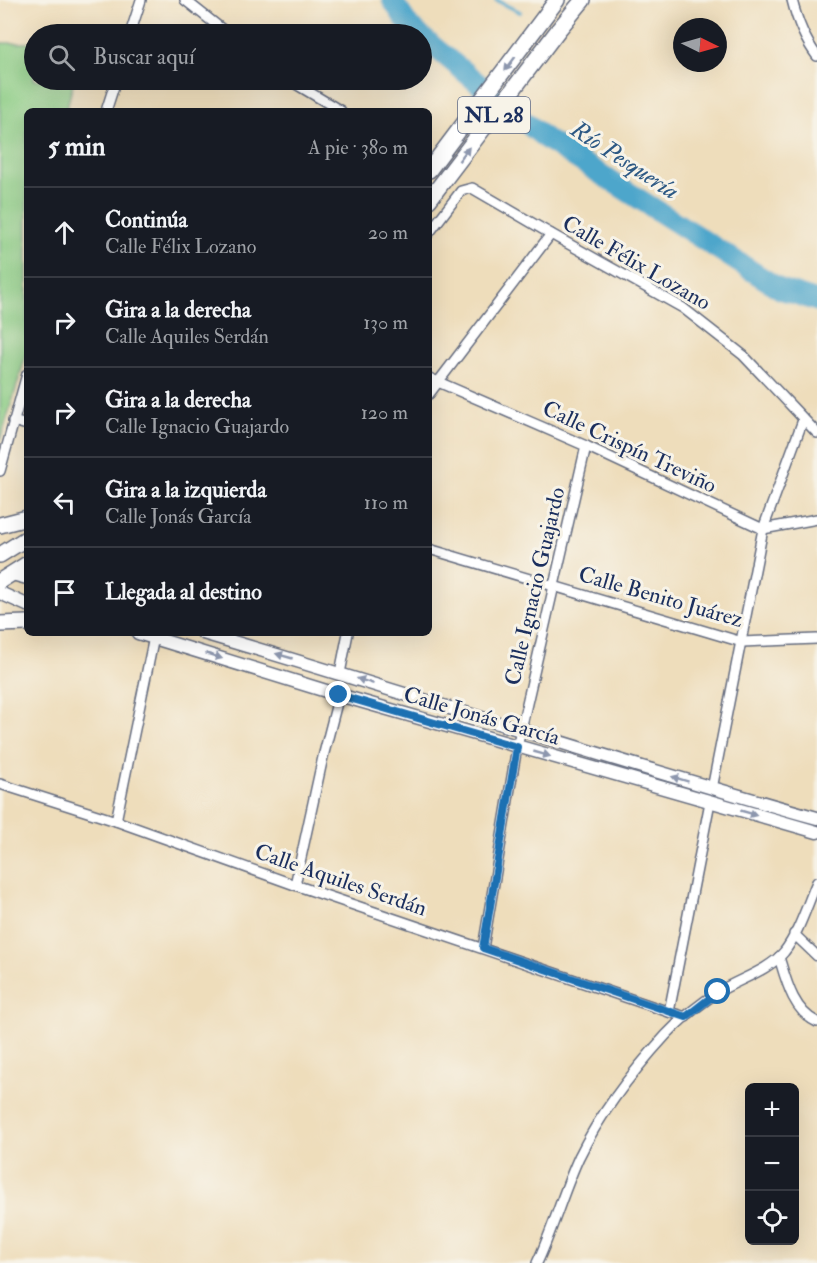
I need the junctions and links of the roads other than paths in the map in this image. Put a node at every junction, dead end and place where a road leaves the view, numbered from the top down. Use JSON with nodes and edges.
{"nodes":[{"id":1,"x":141,"y":0,"type":"edge"},
{"id":2,"x":185,"y":0,"type":"edge"},
{"id":3,"x":557,"y":0,"type":"edge"},
{"id":4,"x":583,"y":0,"type":"edge"},
{"id":5,"x":792,"y":0,"type":"edge"},
{"id":6,"x":133,"y":24,"type":"edge"},
{"id":7,"x":215,"y":24,"type":"edge"},
{"id":8,"x":817,"y":56,"type":"edge"},
{"id":9,"x":113,"y":90,"type":"edge"},
{"id":10,"x":303,"y":90,"type":"edge"},
{"id":11,"x":107,"y":108,"type":"edge"},
{"id":12,"x":327,"y":108,"type":"edge"},
{"id":13,"x":432,"y":166,"type":"edge"},
{"id":14,"x":432,"y":196,"type":"edge"},
{"id":15,"x":432,"y":229,"type":"edge"},
{"id":16,"x":551,"y":234,"type":"junction"},
{"id":17,"x":432,"y":380,"type":"edge"},
{"id":18,"x":439,"y":383,"type":"junction"},
{"id":19,"x":24,"y":384,"type":"edge"},
{"id":20,"x":432,"y":391,"type":"edge"},
{"id":21,"x":803,"y":420,"type":"junction"},
{"id":22,"x":13,"y":421,"type":"junction"},
{"id":23,"x":24,"y":424,"type":"edge"},
{"id":24,"x":817,"y":433,"type":"edge"},
{"id":25,"x":586,"y":446,"type":"junction"},
{"id":26,"x":0,"y":471,"type":"edge"},
{"id":27,"x":817,"y":519,"type":"edge"},
{"id":28,"x":24,"y":520,"type":"edge"},
{"id":29,"x":0,"y":525,"type":"edge"},
{"id":30,"x":763,"y":529,"type":"junction"},
{"id":31,"x":24,"y":540,"type":"edge"},
{"id":32,"x":432,"y":550,"type":"edge"},
{"id":33,"x":0,"y":555,"type":"edge"},
{"id":34,"x":555,"y":586,"type":"junction"},
{"id":35,"x":0,"y":593,"type":"edge"},
{"id":36,"x":24,"y":604,"type":"edge"},
{"id":37,"x":24,"y":623,"type":"edge"},
{"id":38,"x":0,"y":624,"type":"edge"},
{"id":39,"x":150,"y":636,"type":"edge"},
{"id":40,"x":213,"y":636,"type":"edge"},
{"id":41,"x":347,"y":636,"type":"edge"},
{"id":42,"x":154,"y":637,"type":"junction"},
{"id":43,"x":817,"y":639,"type":"edge"},
{"id":44,"x":742,"y":642,"type":"junction"},
{"id":45,"x":340,"y":673,"type":"junction"},
{"id":46,"x":339,"y":695,"type":"junction"},
{"id":47,"x":521,"y":731,"type":"junction"},
{"id":48,"x":517,"y":747,"type":"junction"},
{"id":49,"x":0,"y":784,"type":"edge"},
{"id":50,"x":712,"y":789,"type":"junction"},
{"id":51,"x":710,"y":802,"type":"junction"},
{"id":52,"x":817,"y":818,"type":"edge"},
{"id":53,"x":116,"y":821,"type":"junction"},
{"id":54,"x":817,"y":832,"type":"edge"},
{"id":55,"x":817,"y":882,"type":"edge"},
{"id":56,"x":296,"y":885,"type":"junction"},
{"id":57,"x":794,"y":934,"type":"junction"},
{"id":58,"x":483,"y":948,"type":"junction"},
{"id":59,"x":817,"y":956,"type":"edge"},
{"id":60,"x":779,"y":957,"type":"junction"},
{"id":61,"x":669,"y":1012,"type":"junction"},
{"id":62,"x":686,"y":1017,"type":"junction"},
{"id":63,"x":817,"y":1022,"type":"edge"},
{"id":64,"x":537,"y":1263,"type":"edge"}],
"edges":[{"from":1,"to":6,"type":"street"},
{"from":2,"to":7,"type":"street"},
{"from":3,"to":13,"type":"main road","number":"NL 28","one_way":true},
{"from":14,"to":4,"type":"main road","number":"NL 28","one_way":true},
{"from":5,"to":8,"type":"street"},
{"from":9,"to":11,"type":"street"},
{"from":10,"to":12,"type":"street"},
{"from":15,"to":16,"type":"street","name":"Calle Félix Lozano"},
{"from":16,"to":18,"type":"street"},
{"from":16,"to":21,"type":"street","name":"Calle Félix Lozano"},
{"from":17,"to":18,"type":"street","name":"Calle Crispín Treviño"},
{"from":18,"to":20,"type":"street"},
{"from":18,"to":25,"type":"street","name":"Calle Crispín Treviño"},
{"from":19,"to":22,"type":"street"},
{"from":21,"to":24,"type":"street","name":"Calle Félix Lozano"},
{"from":21,"to":30,"type":"street"},
{"from":22,"to":23,"type":"street"},
{"from":22,"to":26,"type":"street"},
{"from":25,"to":30,"type":"street","name":"Calle Crispín Treviño"},
{"from":25,"to":34,"type":"street","name":"Calle Ignacio Guajardo"},
{"from":27,"to":30,"type":"street"},
{"from":28,"to":29,"type":"main road"},
{"from":30,"to":44,"type":"street"},
{"from":31,"to":33,"type":"main road"},
{"from":32,"to":34,"type":"street","name":"Calle Benito Juárez"},
{"from":34,"to":44,"type":"street","name":"Calle Benito Juárez"},
{"from":34,"to":47,"type":"street","name":"Calle Ignacio Guajardo"},
{"from":35,"to":36,"type":"street"},
{"from":37,"to":38,"type":"main road"},
{"from":39,"to":42,"type":"street","name":"Calle Jonás García"},
{"from":45,"to":40,"type":"street","name":"Calle Jonás García","one_way":true},
{"from":41,"to":45,"type":"street"},
{"from":42,"to":46,"type":"street","name":"Calle Jonás García","one_way":true},
{"from":42,"to":53,"type":"street"},
{"from":43,"to":44,"type":"street","name":"Calle Benito Juárez"},
{"from":44,"to":50,"type":"street"},
{"from":47,"to":45,"type":"street","name":"Calle Jonás García","one_way":true},
{"from":46,"to":48,"type":"street","name":"Calle Jonás García"},
{"from":46,"to":56,"type":"street"},
{"from":47,"to":48,"type":"street","name":"Calle Ignacio Guajardo"},
{"from":50,"to":47,"type":"street","name":"Calle Jonás García","one_way":true},
{"from":48,"to":51,"type":"street","name":"Calle Jonás García","one_way":true},
{"from":48,"to":58,"type":"street","name":"Calle Ignacio Guajardo"},
{"from":49,"to":53,"type":"street","name":"Calle Aquiles Serdán"},
{"from":50,"to":52,"type":"street","name":"Calle Jonás García"},
{"from":51,"to":54,"type":"street","name":"Calle Jonás García","one_way":true},
{"from":51,"to":61,"type":"street"},
{"from":53,"to":56,"type":"street","name":"Calle Aquiles Serdán"},
{"from":55,"to":57,"type":"street"},
{"from":56,"to":58,"type":"street","name":"Calle Aquiles Serdán"},
{"from":57,"to":59,"type":"street"},
{"from":57,"to":60,"type":"street"},
{"from":58,"to":61,"type":"street","name":"Calle Aquiles Serdán"},
{"from":60,"to":62,"type":"street"},
{"from":60,"to":63,"type":"street"},
{"from":61,"to":62,"type":"street","name":"Calle Aquiles Serdán"},
{"from":62,"to":64,"type":"street"}]}
